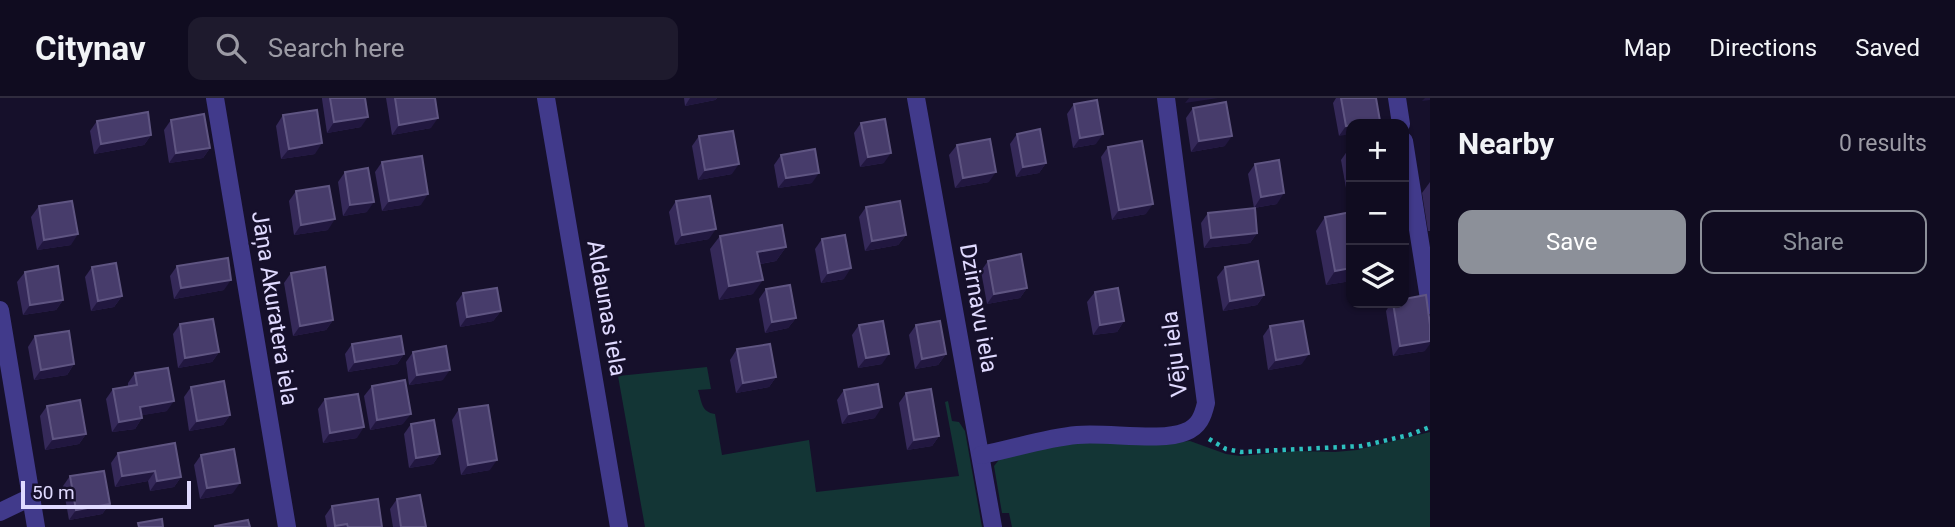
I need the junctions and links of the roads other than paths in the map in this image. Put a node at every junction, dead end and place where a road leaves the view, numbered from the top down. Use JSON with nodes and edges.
{"nodes":[{"id":1,"x":215,"y":98,"type":"edge"},
{"id":2,"x":545,"y":98,"type":"edge"},
{"id":3,"x":916,"y":98,"type":"edge"},
{"id":4,"x":1166,"y":98,"type":"edge"},
{"id":5,"x":1397,"y":98,"type":"edge"},
{"id":6,"x":1400,"y":119,"type":"edge"},
{"id":7,"x":1409,"y":173,"type":"edge"},
{"id":8,"x":1430,"y":305,"type":"edge"},
{"id":9,"x":0,"y":310,"type":"edge"},
{"id":10,"x":981,"y":456,"type":"junction"},
{"id":11,"x":30,"y":497,"type":"junction"},
{"id":12,"x":0,"y":512,"type":"edge"},
{"id":13,"x":36,"y":527,"type":"edge"},
{"id":14,"x":287,"y":527,"type":"edge"},
{"id":15,"x":619,"y":527,"type":"edge"},
{"id":16,"x":993,"y":527,"type":"edge"}],
"edges":[{"from":1,"to":14,"type":"street","name":"Jāņa Akuratera iela"},
{"from":2,"to":15,"type":"street","name":"Aldaunas iela"},
{"from":3,"to":10,"type":"street","name":"Dzirnavu iela"},
{"from":4,"to":10,"type":"street","name":"Vēju iela"},
{"from":5,"to":6,"type":"street"},
{"from":7,"to":8,"type":"street"},
{"from":9,"to":11,"type":"street"},
{"from":10,"to":16,"type":"street","name":"Dzirnavu iela"},
{"from":11,"to":12,"type":"street"},
{"from":11,"to":13,"type":"street"}]}
